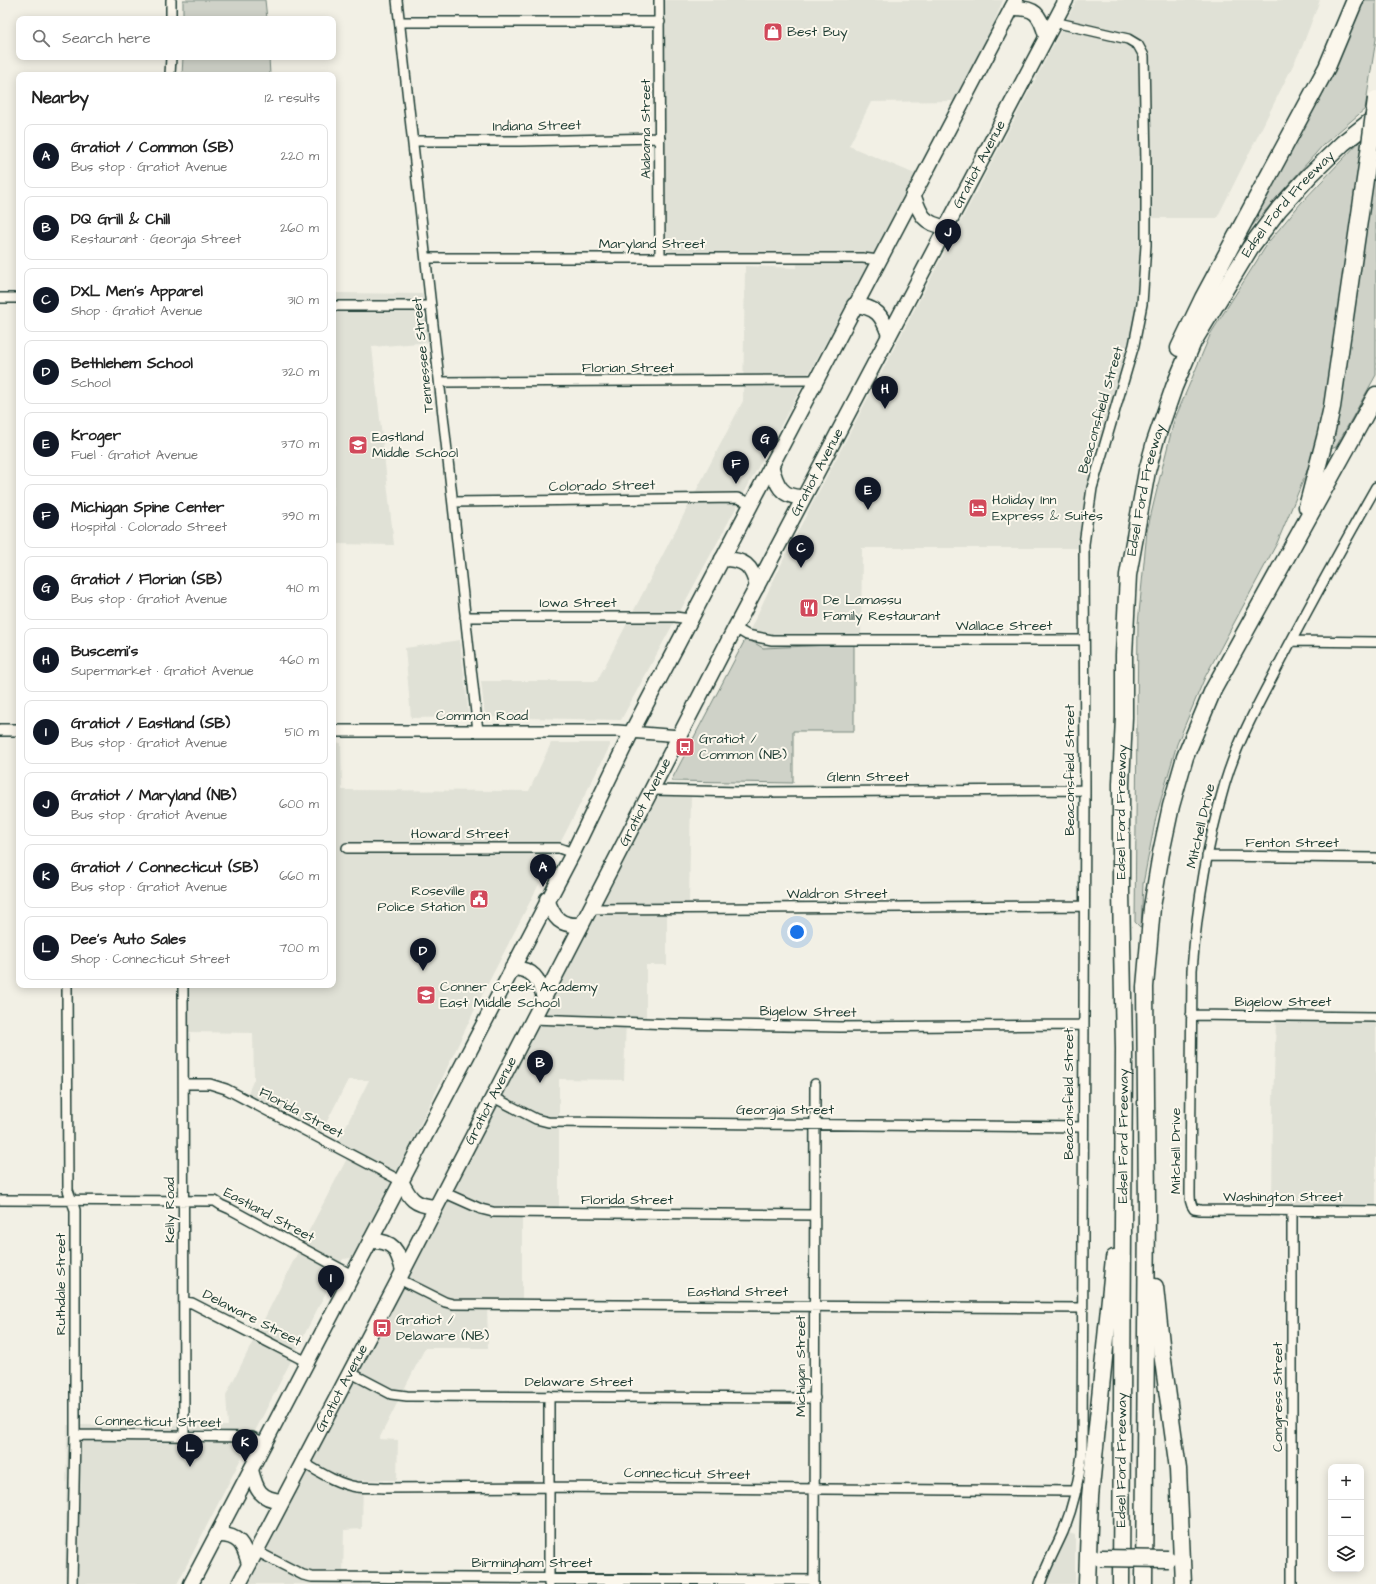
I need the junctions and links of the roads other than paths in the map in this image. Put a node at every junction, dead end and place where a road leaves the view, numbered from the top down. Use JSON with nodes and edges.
{"nodes":[{"id":1,"x":171,"y":0,"type":"edge"},
{"id":2,"x":397,"y":0,"type":"edge"},
{"id":3,"x":659,"y":0,"type":"edge"},
{"id":4,"x":1066,"y":0,"type":"edge"},
{"id":5,"x":1355,"y":0,"type":"edge"},
{"id":6,"x":1014,"y":4,"type":"edge"},
{"id":7,"x":171,"y":16,"type":"edge"},
{"id":8,"x":400,"y":22,"type":"junction"},
{"id":9,"x":660,"y":22,"type":"junction"},
{"id":10,"x":1054,"y":22,"type":"junction"},
{"id":11,"x":1046,"y":36,"type":"junction"},
{"id":12,"x":170,"y":60,"type":"edge"},
{"id":13,"x":170,"y":72,"type":"edge"},
{"id":14,"x":1376,"y":99,"type":"edge"},
{"id":15,"x":1376,"y":117,"type":"edge"},
{"id":16,"x":660,"y":138,"type":"junction"},
{"id":17,"x":414,"y":141,"type":"junction"},
{"id":18,"x":913,"y":194,"type":"junction"},
{"id":19,"x":946,"y":226,"type":"junction"},
{"id":20,"x":426,"y":258,"type":"junction"},
{"id":21,"x":660,"y":258,"type":"junction"},
{"id":22,"x":878,"y":260,"type":"junction"},
{"id":23,"x":0,"y":298,"type":"edge"},
{"id":24,"x":16,"y":298,"type":"edge"},
{"id":25,"x":336,"y":306,"type":"edge"},
{"id":26,"x":431,"y":306,"type":"junction"},
{"id":27,"x":854,"y":306,"type":"junction"},
{"id":28,"x":889,"y":335,"type":"junction"},
{"id":29,"x":815,"y":380,"type":"junction"},
{"id":30,"x":440,"y":382,"type":"junction"},
{"id":31,"x":1376,"y":395,"type":"edge"},
{"id":32,"x":771,"y":465,"type":"junction"},
{"id":33,"x":1376,"y":487,"type":"edge"},
{"id":34,"x":804,"y":497,"type":"junction"},
{"id":35,"x":453,"y":502,"type":"junction"},
{"id":36,"x":751,"y":503,"type":"junction"},
{"id":37,"x":1301,"y":530,"type":"junction"},
{"id":38,"x":722,"y":559,"type":"junction"},
{"id":39,"x":1128,"y":574,"type":"junction"},
{"id":40,"x":757,"y":587,"type":"junction"},
{"id":41,"x":465,"y":617,"type":"junction"},
{"id":42,"x":690,"y":619,"type":"junction"},
{"id":43,"x":735,"y":628,"type":"junction"},
{"id":44,"x":1084,"y":640,"type":"junction"},
{"id":45,"x":1291,"y":641,"type":"junction"},
{"id":46,"x":1376,"y":642,"type":"edge"},
{"id":47,"x":0,"y":730,"type":"edge"},
{"id":48,"x":16,"y":730,"type":"edge"},
{"id":49,"x":336,"y":731,"type":"edge"},
{"id":50,"x":478,"y":731,"type":"junction"},
{"id":51,"x":631,"y":732,"type":"junction"},
{"id":52,"x":680,"y":736,"type":"junction"},
{"id":53,"x":652,"y":790,"type":"junction"},
{"id":54,"x":1085,"y":790,"type":"junction"},
{"id":55,"x":347,"y":848,"type":"dead end"},
{"id":56,"x":573,"y":853,"type":"junction"},
{"id":57,"x":1207,"y":856,"type":"junction"},
{"id":58,"x":1376,"y":858,"type":"edge"},
{"id":59,"x":547,"y":899,"type":"junction"},
{"id":60,"x":1084,"y":906,"type":"junction"},
{"id":61,"x":591,"y":909,"type":"junction"},
{"id":62,"x":582,"y":925,"type":"junction"},
{"id":63,"x":512,"y":968,"type":"junction"},
{"id":64,"x":67,"y":988,"type":"edge"},
{"id":65,"x":183,"y":988,"type":"edge"},
{"id":66,"x":544,"y":998,"type":"junction"},
{"id":67,"x":1191,"y":1015,"type":"junction"},
{"id":68,"x":1376,"y":1017,"type":"edge"},
{"id":69,"x":532,"y":1019,"type":"junction"},
{"id":70,"x":1084,"y":1025,"type":"junction"},
{"id":71,"x":1124,"y":1049,"type":"junction"},
{"id":72,"x":184,"y":1084,"type":"junction"},
{"id":73,"x":815,"y":1084,"type":"dead end"},
{"id":74,"x":493,"y":1097,"type":"junction"},
{"id":75,"x":816,"y":1124,"type":"junction"},
{"id":76,"x":1083,"y":1127,"type":"junction"},
{"id":77,"x":401,"y":1181,"type":"junction"},
{"id":78,"x":443,"y":1192,"type":"junction"},
{"id":79,"x":0,"y":1200,"type":"edge"},
{"id":80,"x":71,"y":1200,"type":"junction"},
{"id":81,"x":184,"y":1201,"type":"junction"},
{"id":82,"x":1192,"y":1206,"type":"joint"},
{"id":83,"x":435,"y":1207,"type":"junction"},
{"id":84,"x":1147,"y":1208,"type":"junction"},
{"id":85,"x":1292,"y":1211,"type":"junction"},
{"id":86,"x":1376,"y":1211,"type":"edge"},
{"id":87,"x":815,"y":1215,"type":"junction"},
{"id":88,"x":370,"y":1241,"type":"junction"},
{"id":89,"x":401,"y":1274,"type":"junction"},
{"id":90,"x":352,"y":1275,"type":"junction"},
{"id":91,"x":184,"y":1302,"type":"junction"},
{"id":92,"x":815,"y":1306,"type":"junction"},
{"id":93,"x":1082,"y":1308,"type":"junction"},
{"id":94,"x":307,"y":1362,"type":"junction"},
{"id":95,"x":349,"y":1372,"type":"junction"},
{"id":96,"x":549,"y":1396,"type":"junction"},
{"id":97,"x":815,"y":1398,"type":"junction"},
{"id":98,"x":75,"y":1434,"type":"junction"},
{"id":99,"x":184,"y":1435,"type":"junction"},
{"id":100,"x":265,"y":1443,"type":"junction"},
{"id":101,"x":302,"y":1462,"type":"junction"},
{"id":102,"x":251,"y":1470,"type":"junction"},
{"id":103,"x":549,"y":1487,"type":"junction"},
{"id":104,"x":814,"y":1489,"type":"junction"},
{"id":105,"x":1076,"y":1491,"type":"junction"},
{"id":106,"x":282,"y":1501,"type":"junction"},
{"id":107,"x":217,"y":1536,"type":"junction"},
{"id":108,"x":256,"y":1551,"type":"junction"},
{"id":109,"x":1094,"y":1563,"type":"junction"},
{"id":110,"x":249,"y":1564,"type":"junction"},
{"id":111,"x":1183,"y":1568,"type":"junction"},
{"id":112,"x":549,"y":1581,"type":"edge"},
{"id":113,"x":814,"y":1582,"type":"edge"},
{"id":114,"x":72,"y":1584,"type":"edge"},
{"id":115,"x":191,"y":1584,"type":"edge"},
{"id":116,"x":239,"y":1584,"type":"edge"},
{"id":117,"x":1040,"y":1584,"type":"edge"},
{"id":118,"x":1087,"y":1584,"type":"edge"},
{"id":119,"x":1121,"y":1584,"type":"edge"},
{"id":120,"x":1144,"y":1584,"type":"edge"},
{"id":121,"x":1183,"y":1584,"type":"edge"},
{"id":122,"x":1292,"y":1584,"type":"edge"}],
"edges":[{"from":1,"to":7,"type":"street"},
{"from":2,"to":8,"type":"street","name":"Tennessee Street"},
{"from":3,"to":9,"type":"street","name":"Alabama Street"},
{"from":4,"to":10,"type":"main road","name":"Gratiot Avenue"},
{"from":5,"to":39,"type":"highway"},
{"from":6,"to":11,"type":"main road"},
{"from":6,"to":18,"type":"main road"},
{"from":8,"to":9,"type":"street"},
{"from":8,"to":17,"type":"street","name":"Tennessee Street"},
{"from":9,"to":16,"type":"street","name":"Alabama Street"},
{"from":10,"to":11,"type":"main road","name":"Gratiot Avenue"},
{"from":10,"to":44,"type":"street","name":"Beaconsfield Street"},
{"from":11,"to":19,"type":"main road","name":"Gratiot Avenue"},
{"from":12,"to":13,"type":"street"},
{"from":14,"to":37,"type":"highway","bridge":true},
{"from":15,"to":39,"type":"highway","name":"Edsel Ford Freeway"},
{"from":16,"to":17,"type":"street","name":"Indiana Street"},
{"from":16,"to":21,"type":"street","name":"Alabama Street"},
{"from":17,"to":20,"type":"street","name":"Tennessee Street"},
{"from":18,"to":19,"type":"main road"},
{"from":18,"to":22,"type":"main road"},
{"from":19,"to":28,"type":"main road","name":"Gratiot Avenue"},
{"from":20,"to":21,"type":"street","name":"Maryland Street"},
{"from":20,"to":26,"type":"street","name":"Tennessee Street"},
{"from":21,"to":22,"type":"street","name":"Maryland Street"},
{"from":22,"to":27,"type":"main road"},
{"from":23,"to":24,"type":"street"},
{"from":25,"to":26,"type":"street"},
{"from":26,"to":30,"type":"street","name":"Tennessee Street"},
{"from":27,"to":28,"type":"main road"},
{"from":27,"to":29,"type":"main road"},
{"from":28,"to":34,"type":"main road","name":"Gratiot Avenue"},
{"from":29,"to":30,"type":"street","name":"Florian Street"},
{"from":29,"to":32,"type":"main road"},
{"from":30,"to":35,"type":"street","name":"Tennessee Street"},
{"from":31,"to":37,"type":"highway","name":"Edsel Ford Freeway"},
{"from":32,"to":34,"type":"main road"},
{"from":32,"to":36,"type":"main road"},
{"from":33,"to":45,"type":"street","name":"Mitchell Drive"},
{"from":34,"to":40,"type":"main road","name":"Gratiot Avenue"},
{"from":35,"to":36,"type":"street","name":"Colorado Street"},
{"from":35,"to":41,"type":"street","name":"Tennessee Street"},
{"from":36,"to":38,"type":"main road"},
{"from":37,"to":84,"type":"highway","name":"Edsel Ford Freeway"},
{"from":38,"to":40,"type":"main road"},
{"from":38,"to":42,"type":"main road"},
{"from":39,"to":71,"type":"highway","name":"Edsel Ford Freeway"},
{"from":40,"to":43,"type":"main road","name":"Gratiot Avenue"},
{"from":41,"to":42,"type":"street","name":"Iowa Street"},
{"from":41,"to":50,"type":"street","name":"Tennessee Street"},
{"from":42,"to":51,"type":"main road"},
{"from":43,"to":44,"type":"street","name":"Wallace Street"},
{"from":43,"to":52,"type":"main road","name":"Gratiot Avenue"},
{"from":44,"to":54,"type":"street","name":"Beaconsfield Street"},
{"from":45,"to":46,"type":"street"},
{"from":45,"to":57,"type":"street","name":"Mitchell Drive"},
{"from":47,"to":48,"type":"street"},
{"from":49,"to":50,"type":"street","name":"Common Road"},
{"from":50,"to":51,"type":"street","name":"Common Road"},
{"from":51,"to":52,"type":"street","name":"Common Road"},
{"from":51,"to":56,"type":"main road"},
{"from":52,"to":53,"type":"main road","name":"Gratiot Avenue"},
{"from":53,"to":54,"type":"street","name":"Glenn Street"},
{"from":53,"to":61,"type":"main road","name":"Gratiot Avenue"},
{"from":54,"to":60,"type":"street","name":"Beaconsfield Street"},
{"from":55,"to":56,"type":"street","name":"Howard Street"},
{"from":56,"to":59,"type":"main road"},
{"from":57,"to":58,"type":"street","name":"Fenton Street"},
{"from":57,"to":67,"type":"street","name":"Mitchell Drive"},
{"from":59,"to":62,"type":"main road"},
{"from":59,"to":63,"type":"main road"},
{"from":60,"to":61,"type":"street","name":"Waldron Street"},
{"from":60,"to":70,"type":"street","name":"Beaconsfield Street"},
{"from":61,"to":62,"type":"main road","name":"Gratiot Avenue"},
{"from":62,"to":66,"type":"main road","name":"Gratiot Avenue"},
{"from":63,"to":66,"type":"main road"},
{"from":63,"to":77,"type":"main road"},
{"from":64,"to":80,"type":"street","name":"Ruthdale Street"},
{"from":65,"to":72,"type":"street","name":"Kelly Road"},
{"from":66,"to":69,"type":"main road","name":"Gratiot Avenue"},
{"from":67,"to":68,"type":"street","name":"Bigelow Street"},
{"from":67,"to":82,"type":"street","name":"Mitchell Drive"},
{"from":69,"to":70,"type":"street","name":"Bigelow Street"},
{"from":69,"to":74,"type":"main road","name":"Gratiot Avenue"},
{"from":70,"to":76,"type":"street","name":"Beaconsfield Street"},
{"from":71,"to":109,"type":"highway"},
{"from":71,"to":119,"type":"highway","name":"Edsel Ford Freeway"},
{"from":72,"to":77,"type":"street","name":"Florida Street"},
{"from":72,"to":81,"type":"street","name":"Kelly Road"},
{"from":73,"to":75,"type":"street","name":"Michigan Street"},
{"from":74,"to":75,"type":"street","name":"Georgia Street"},
{"from":74,"to":78,"type":"main road","name":"Gratiot Avenue"},
{"from":75,"to":76,"type":"street","name":"Georgia Street"},
{"from":75,"to":87,"type":"street","name":"Michigan Street"},
{"from":76,"to":93,"type":"street","name":"Beaconsfield Street"},
{"from":77,"to":83,"type":"main road"},
{"from":77,"to":88,"type":"main road"},
{"from":78,"to":83,"type":"main road","name":"Gratiot Avenue"},
{"from":78,"to":87,"type":"street","name":"Florida Street"},
{"from":79,"to":80,"type":"street","name":"Eastland Street"},
{"from":80,"to":81,"type":"street","name":"Eastland Street"},
{"from":80,"to":98,"type":"street","name":"Ruthdale Street"},
{"from":81,"to":90,"type":"street","name":"Eastland Street"},
{"from":81,"to":91,"type":"street","name":"Kelly Road"},
{"from":82,"to":85,"type":"street","name":"Washington Street"},
{"from":83,"to":89,"type":"main road","name":"Gratiot Avenue"},
{"from":84,"to":111,"type":"highway"},
{"from":84,"to":120,"type":"highway","name":"Edsel Ford Freeway"},
{"from":85,"to":86,"type":"street","name":"Washington Street"},
{"from":85,"to":122,"type":"street","name":"Congress Street"},
{"from":87,"to":92,"type":"street","name":"Michigan Street"},
{"from":88,"to":89,"type":"main road"},
{"from":88,"to":90,"type":"main road"},
{"from":89,"to":92,"type":"street","name":"Eastland Street"},
{"from":89,"to":95,"type":"main road","name":"Gratiot Avenue"},
{"from":90,"to":94,"type":"main road"},
{"from":91,"to":94,"type":"street","name":"Delaware Street"},
{"from":91,"to":99,"type":"street","name":"Kelly Road"},
{"from":92,"to":93,"type":"street","name":"Eastland Street"},
{"from":92,"to":97,"type":"street","name":"Michigan Street"},
{"from":93,"to":105,"type":"street","name":"Beaconsfield Street"},
{"from":94,"to":100,"type":"main road"},
{"from":95,"to":96,"type":"street","name":"Delaware Street"},
{"from":95,"to":101,"type":"main road","name":"Gratiot Avenue"},
{"from":96,"to":97,"type":"street","name":"Delaware Street"},
{"from":96,"to":103,"type":"street"},
{"from":97,"to":104,"type":"street","name":"Michigan Street"},
{"from":98,"to":99,"type":"street","name":"Connecticut Street"},
{"from":98,"to":114,"type":"street","name":"Ruthdale Street"},
{"from":99,"to":100,"type":"street","name":"Connecticut Street"},
{"from":100,"to":102,"type":"main road"},
{"from":101,"to":103,"type":"street","name":"Connecticut Street"},
{"from":101,"to":106,"type":"main road","name":"Gratiot Avenue"},
{"from":102,"to":106,"type":"main road"},
{"from":102,"to":107,"type":"main road"},
{"from":103,"to":104,"type":"street","name":"Connecticut Street"},
{"from":103,"to":112,"type":"street"},
{"from":104,"to":105,"type":"street","name":"Connecticut Street"},
{"from":104,"to":113,"type":"street","name":"Michigan Street"},
{"from":105,"to":117,"type":"street","name":"Beaconsfield Street"},
{"from":106,"to":108,"type":"main road","name":"Gratiot Avenue"},
{"from":107,"to":110,"type":"main road"},
{"from":107,"to":115,"type":"main road"},
{"from":108,"to":110,"type":"main road","name":"Gratiot Avenue"},
{"from":108,"to":112,"type":"street","name":"Birmingham Street"},
{"from":109,"to":111,"type":"highway","bridge":true},
{"from":109,"to":118,"type":"highway"},
{"from":110,"to":116,"type":"main road","name":"Gratiot Avenue"},
{"from":111,"to":121,"type":"highway"},
{"from":112,"to":113,"type":"street","name":"Birmingham Street"}]}
